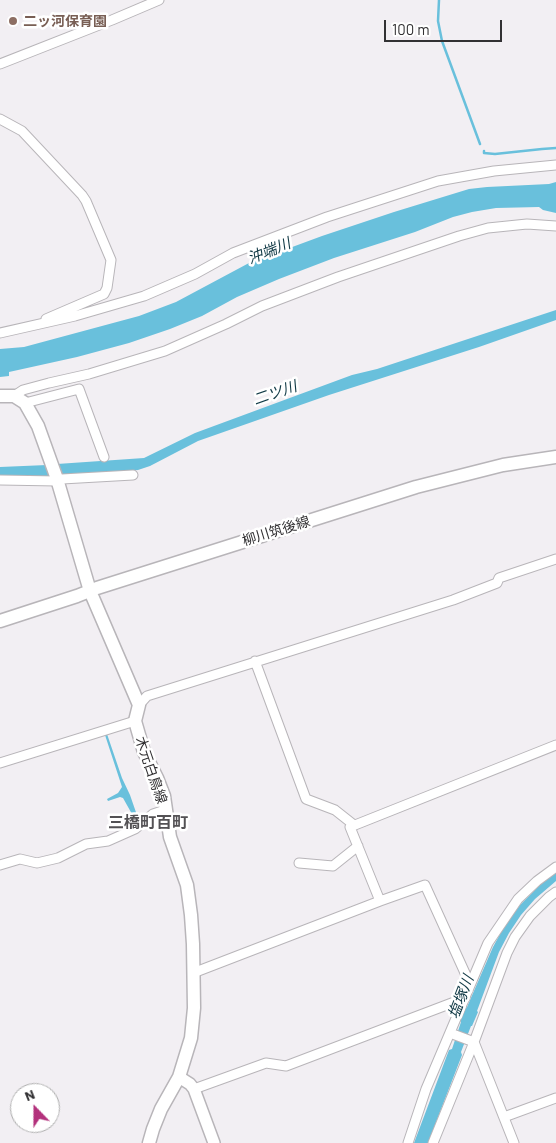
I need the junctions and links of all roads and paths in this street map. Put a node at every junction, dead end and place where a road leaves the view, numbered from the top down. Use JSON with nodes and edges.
{"nodes":[{"id":1,"x":158,"y":0,"type":"edge"},
{"id":2,"x":0,"y":64,"type":"edge"},
{"id":3,"x":0,"y":118,"type":"edge"},
{"id":4,"x":556,"y":165,"type":"edge"},
{"id":5,"x":556,"y":226,"type":"edge"},
{"id":6,"x":27,"y":327,"type":"junction"},
{"id":7,"x":0,"y":333,"type":"edge"},
{"id":8,"x":0,"y":396,"type":"edge"},
{"id":9,"x":19,"y":399,"type":"junction"},
{"id":10,"x":556,"y":456,"type":"edge"},
{"id":11,"x":104,"y":457,"type":"dead end"},
{"id":12,"x":133,"y":475,"type":"dead end"},
{"id":13,"x":0,"y":480,"type":"edge"},
{"id":14,"x":57,"y":480,"type":"junction"},
{"id":15,"x":556,"y":559,"type":"edge"},
{"id":16,"x":90,"y":590,"type":"junction"},
{"id":17,"x":0,"y":620,"type":"edge"},
{"id":18,"x":254,"y":661,"type":"junction"},
{"id":19,"x":139,"y":705,"type":"junction"},
{"id":20,"x":135,"y":721,"type":"junction"},
{"id":21,"x":556,"y":745,"type":"edge"},
{"id":22,"x":0,"y":763,"type":"edge"},
{"id":23,"x":165,"y":810,"type":"junction"},
{"id":24,"x":354,"y":825,"type":"junction"},
{"id":25,"x":358,"y":846,"type":"junction"},
{"id":26,"x":298,"y":863,"type":"dead end"},
{"id":27,"x":0,"y":865,"type":"edge"},
{"id":28,"x":556,"y":867,"type":"edge"},
{"id":29,"x":556,"y":892,"type":"edge"},
{"id":30,"x":380,"y":901,"type":"junction"},
{"id":31,"x":193,"y":973,"type":"junction"},
{"id":32,"x":470,"y":984,"type":"junction"},
{"id":33,"x":465,"y":998,"type":"junction"},
{"id":34,"x":450,"y":1034,"type":"junction"},
{"id":35,"x":472,"y":1041,"type":"junction"},
{"id":36,"x":179,"y":1078,"type":"junction"},
{"id":37,"x":194,"y":1089,"type":"junction"},
{"id":38,"x":556,"y":1098,"type":"edge"},
{"id":39,"x":504,"y":1117,"type":"junction"},
{"id":40,"x":149,"y":1143,"type":"edge"},
{"id":41,"x":214,"y":1143,"type":"edge"},
{"id":42,"x":408,"y":1143,"type":"edge"},
{"id":43,"x":433,"y":1143,"type":"edge"},
{"id":44,"x":514,"y":1143,"type":"edge"}],
"edges":[{"from":1,"to":2,"type":"street"},
{"from":3,"to":6,"type":"street"},
{"from":4,"to":6,"type":"street"},
{"from":5,"to":9,"type":"street"},
{"from":6,"to":7,"type":"street"},
{"from":8,"to":9,"type":"main road"},
{"from":9,"to":11,"type":"street"},
{"from":9,"to":14,"type":"main road"},
{"from":10,"to":16,"type":"main road","name":"柳川筑後線"},
{"from":12,"to":14,"type":"street"},
{"from":13,"to":14,"type":"street"},
{"from":14,"to":16,"type":"main road"},
{"from":15,"to":18,"type":"street"},
{"from":16,"to":17,"type":"main road","name":"柳川筑後線"},
{"from":16,"to":19,"type":"main road"},
{"from":18,"to":19,"type":"street"},
{"from":18,"to":24,"type":"street"},
{"from":19,"to":20,"type":"main road","name":"木元白鳥線"},
{"from":20,"to":22,"type":"street"},
{"from":20,"to":23,"type":"main road","name":"木元白鳥線"},
{"from":21,"to":24,"type":"street"},
{"from":23,"to":27,"type":"street"},
{"from":23,"to":31,"type":"main road","name":"木元白鳥線"},
{"from":24,"to":25,"type":"street"},
{"from":25,"to":26,"type":"street"},
{"from":25,"to":30,"type":"street"},
{"from":28,"to":32,"type":"street"},
{"from":29,"to":35,"type":"street"},
{"from":30,"to":31,"type":"street"},
{"from":30,"to":32,"type":"street"},
{"from":31,"to":36,"type":"main road","name":"木元白鳥線"},
{"from":32,"to":33,"type":"street"},
{"from":33,"to":34,"type":"street"},
{"from":33,"to":37,"type":"street"},
{"from":34,"to":35,"type":"street"},
{"from":34,"to":42,"type":"street"},
{"from":35,"to":39,"type":"street"},
{"from":35,"to":43,"type":"street"},
{"from":36,"to":37,"type":"street"},
{"from":36,"to":40,"type":"main road","name":"木元白鳥線"},
{"from":37,"to":41,"type":"street"},
{"from":38,"to":39,"type":"street"},
{"from":39,"to":44,"type":"street"}]}
